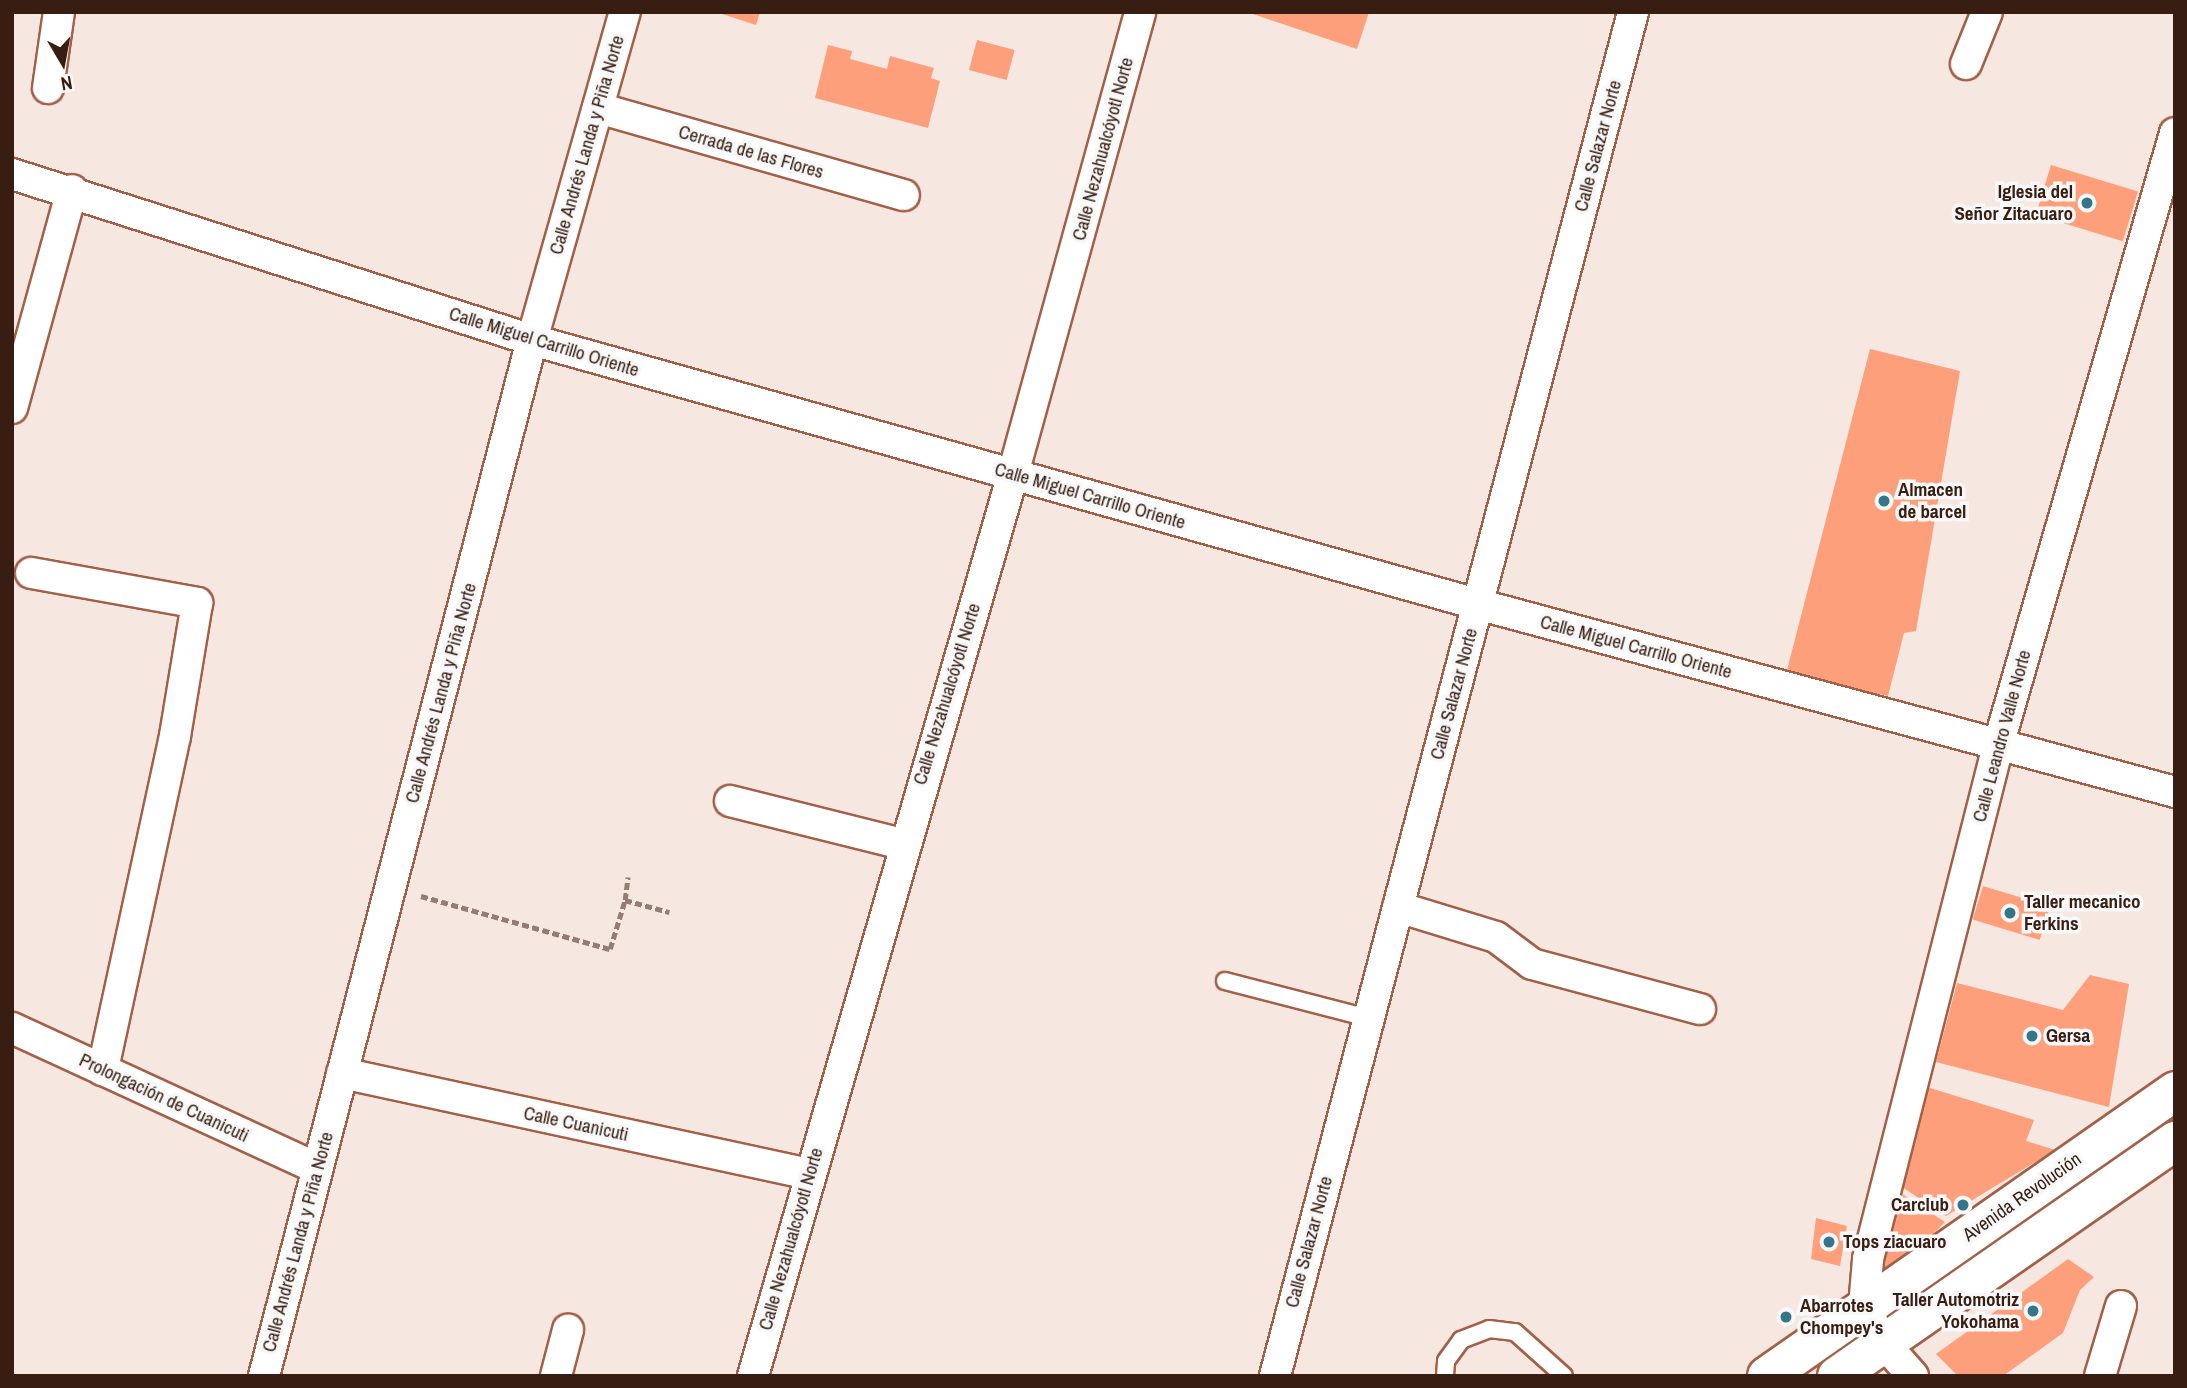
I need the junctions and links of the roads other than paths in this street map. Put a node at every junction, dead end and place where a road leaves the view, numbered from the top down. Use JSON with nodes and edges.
{"nodes":[{"id":1,"x":59,"y":12,"type":"edge"},
{"id":2,"x":625,"y":12,"type":"edge"},
{"id":3,"x":1140,"y":12,"type":"edge"},
{"id":4,"x":1633,"y":12,"type":"edge"},
{"id":5,"x":1987,"y":12,"type":"edge"},
{"id":6,"x":1966,"y":64,"type":"dead end"},
{"id":7,"x":48,"y":88,"type":"dead end"},
{"id":8,"x":598,"y":108,"type":"junction"},
{"id":9,"x":2175,"y":133,"type":"edge"},
{"id":10,"x":12,"y":174,"type":"edge"},
{"id":11,"x":72,"y":190,"type":"junction"},
{"id":12,"x":904,"y":195,"type":"dead end"},
{"id":13,"x":532,"y":340,"type":"junction"},
{"id":14,"x":12,"y":408,"type":"edge"},
{"id":15,"x":1013,"y":474,"type":"junction"},
{"id":16,"x":31,"y":573,"type":"dead end"},
{"id":17,"x":1477,"y":604,"type":"junction"},
{"id":18,"x":1998,"y":746,"type":"junction"},
{"id":19,"x":2175,"y":792,"type":"edge"},
{"id":20,"x":730,"y":800,"type":"dead end"},
{"id":21,"x":903,"y":844,"type":"junction"},
{"id":22,"x":1398,"y":907,"type":"junction"},
{"id":23,"x":1225,"y":981,"type":"dead end"},
{"id":24,"x":1700,"y":1009,"type":"dead end"},
{"id":25,"x":1368,"y":1018,"type":"junction"},
{"id":26,"x":12,"y":1028,"type":"edge"},
{"id":27,"x":103,"y":1070,"type":"junction"},
{"id":28,"x":342,"y":1073,"type":"junction"},
{"id":29,"x":2175,"y":1091,"type":"edge"},
{"id":30,"x":2175,"y":1141,"type":"edge"},
{"id":31,"x":317,"y":1168,"type":"junction"},
{"id":32,"x":810,"y":1174,"type":"junction"},
{"id":33,"x":2121,"y":1306,"type":"dead end"},
{"id":34,"x":1864,"y":1307,"type":"junction"},
{"id":35,"x":569,"y":1330,"type":"dead end"},
{"id":36,"x":1883,"y":1342,"type":"junction"},
{"id":37,"x":264,"y":1376,"type":"edge"},
{"id":38,"x":556,"y":1376,"type":"edge"},
{"id":39,"x":753,"y":1376,"type":"edge"},
{"id":40,"x":1275,"y":1376,"type":"edge"},
{"id":41,"x":1445,"y":1376,"type":"edge"},
{"id":42,"x":1564,"y":1376,"type":"edge"},
{"id":43,"x":1768,"y":1376,"type":"edge"},
{"id":44,"x":1837,"y":1376,"type":"edge"},
{"id":45,"x":1913,"y":1376,"type":"edge"},
{"id":46,"x":2100,"y":1376,"type":"edge"}],
"edges":[{"from":1,"to":7,"type":"street"},
{"from":2,"to":8,"type":"street","name":"Calle Andrés Landa y Piña Norte"},
{"from":3,"to":15,"type":"street","name":"Calle Nezahualcóyotl Norte"},
{"from":4,"to":17,"type":"street","name":"Calle Salazar Norte"},
{"from":5,"to":6,"type":"street"},
{"from":8,"to":12,"type":"street","name":"Cerrada de las Flores"},
{"from":8,"to":13,"type":"street","name":"Calle Andrés Landa y Piña Norte"},
{"from":9,"to":18,"type":"street","name":"Calle Leandro Valle Norte"},
{"from":10,"to":11,"type":"street","name":"Calle Miguel Carrillo Oriente"},
{"from":11,"to":13,"type":"street","name":"Calle Miguel Carrillo Oriente"},
{"from":11,"to":14,"type":"street"},
{"from":13,"to":15,"type":"street","name":"Calle Miguel Carrillo Oriente"},
{"from":13,"to":28,"type":"street","name":"Calle Andrés Landa y Piña Norte"},
{"from":15,"to":17,"type":"street","name":"Calle Miguel Carrillo Oriente"},
{"from":15,"to":21,"type":"street","name":"Calle Nezahualcóyotl Norte"},
{"from":16,"to":27,"type":"street"},
{"from":17,"to":18,"type":"street","name":"Calle Miguel Carrillo Oriente"},
{"from":17,"to":22,"type":"street","name":"Calle Salazar Norte"},
{"from":18,"to":19,"type":"street","name":"Calle Miguel Carrillo Oriente"},
{"from":18,"to":34,"type":"street","name":"Calle Leandro Valle Norte"},
{"from":20,"to":21,"type":"street"},
{"from":21,"to":32,"type":"street","name":"Calle Nezahualcóyotl Norte"},
{"from":22,"to":24,"type":"street"},
{"from":22,"to":25,"type":"street","name":"Calle Salazar Norte"},
{"from":23,"to":25,"type":"lane"},
{"from":25,"to":40,"type":"street","name":"Calle Salazar Norte"},
{"from":26,"to":27,"type":"street","name":"Prolongación de Cuanicuti"},
{"from":27,"to":31,"type":"street","name":"Prolongación de Cuanicuti"},
{"from":28,"to":31,"type":"street","name":"Calle Andrés Landa y Piña Norte"},
{"from":28,"to":32,"type":"street","name":"Calle Cuanicuti"},
{"from":29,"to":34,"type":"main road","name":"Avenida Revolución"},
{"from":30,"to":36,"type":"main road","name":"Avenida Revolución"},
{"from":31,"to":37,"type":"street","name":"Calle Andrés Landa y Piña Norte"},
{"from":32,"to":39,"type":"street","name":"Calle Nezahualcóyotl Norte"},
{"from":33,"to":46,"type":"street"},
{"from":34,"to":36,"type":"street"},
{"from":34,"to":43,"type":"main road","name":"Avenida Revolución"},
{"from":35,"to":38,"type":"street"},
{"from":36,"to":44,"type":"main road","name":"Avenida Revolución"},
{"from":36,"to":45,"type":"street"},
{"from":41,"to":42,"type":"lane"}]}
